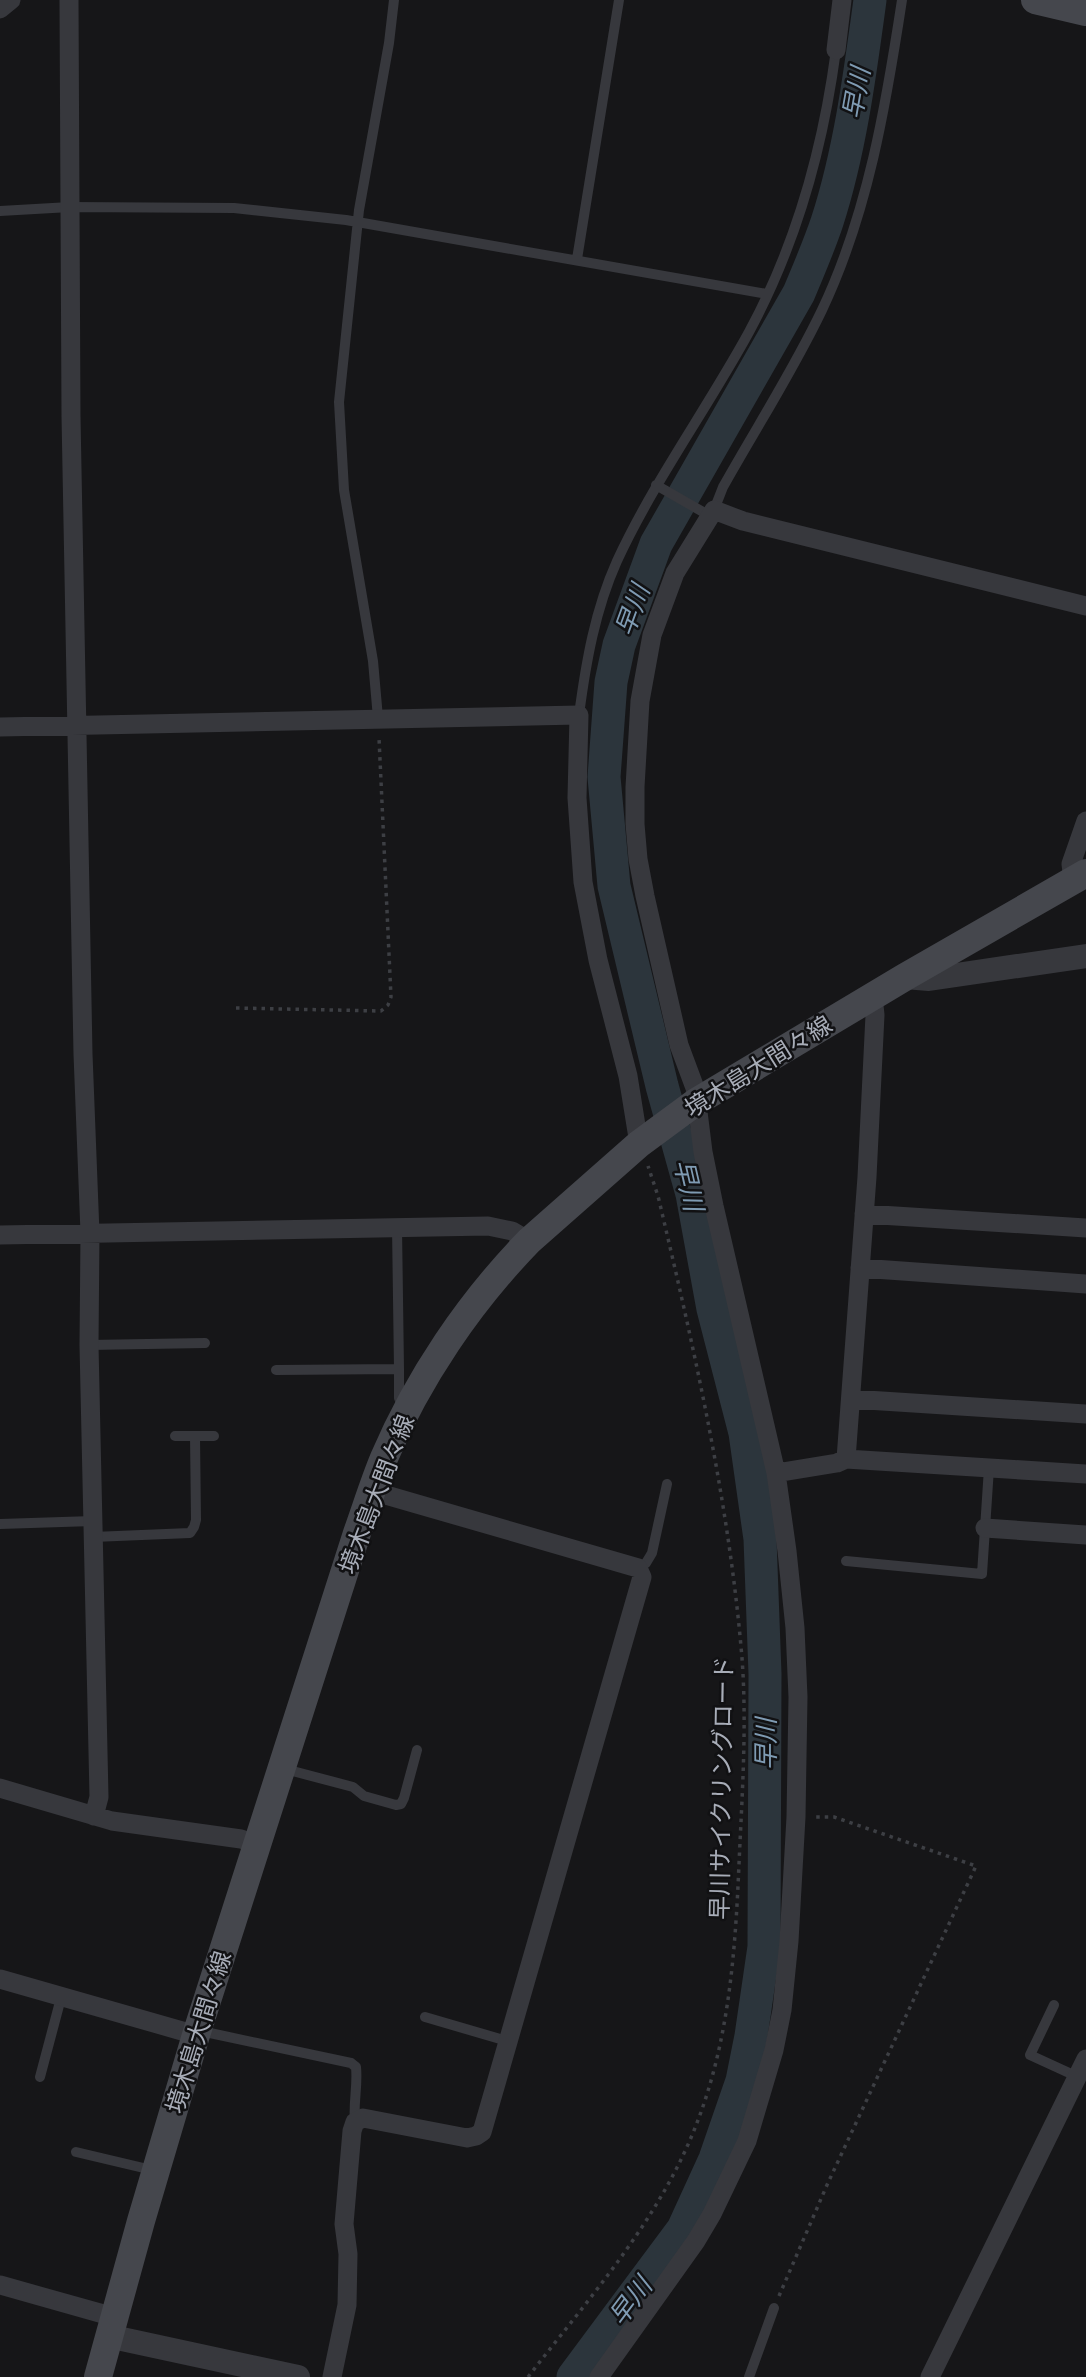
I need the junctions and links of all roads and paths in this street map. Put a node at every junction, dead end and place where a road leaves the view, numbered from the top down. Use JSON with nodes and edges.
{"nodes":[{"id":1,"x":11,"y":0,"type":"edge"},
{"id":2,"x":69,"y":0,"type":"edge"},
{"id":3,"x":394,"y":0,"type":"edge"},
{"id":4,"x":619,"y":0,"type":"edge"},
{"id":5,"x":842,"y":0,"type":"edge"},
{"id":6,"x":902,"y":0,"type":"edge"},
{"id":7,"x":1035,"y":0,"type":"edge"},
{"id":8,"x":0,"y":9,"type":"edge"},
{"id":9,"x":1086,"y":12,"type":"edge"},
{"id":10,"x":836,"y":50,"type":"joint"},
{"id":11,"x":70,"y":207,"type":"junction"},
{"id":12,"x":0,"y":211,"type":"edge"},
{"id":13,"x":358,"y":223,"type":"junction"},
{"id":14,"x":577,"y":259,"type":"junction"},
{"id":15,"x":768,"y":294,"type":"junction"},
{"id":16,"x":659,"y":486,"type":"junction"},
{"id":17,"x":709,"y":512,"type":"junction"},
{"id":18,"x":1086,"y":606,"type":"edge"},
{"id":19,"x":579,"y":715,"type":"junction"},
{"id":20,"x":378,"y":718,"type":"junction"},
{"id":21,"x":77,"y":725,"type":"junction"},
{"id":22,"x":0,"y":727,"type":"edge"},
{"id":23,"x":1086,"y":821,"type":"edge"},
{"id":24,"x":1079,"y":876,"type":"edge"},
{"id":25,"x":1086,"y":956,"type":"edge"},
{"id":26,"x":905,"y":977,"type":"junction"},
{"id":27,"x":873,"y":996,"type":"junction"},
{"id":28,"x":236,"y":1008,"type":"dead end"},
{"id":29,"x":692,"y":1105,"type":"junction"},
{"id":30,"x":644,"y":1149,"type":"junction"},
{"id":31,"x":864,"y":1214,"type":"junction"},
{"id":32,"x":397,"y":1227,"type":"junction"},
{"id":33,"x":1086,"y":1228,"type":"edge"},
{"id":34,"x":90,"y":1233,"type":"junction"},
{"id":35,"x":0,"y":1235,"type":"edge"},
{"id":36,"x":528,"y":1241,"type":"junction"},
{"id":37,"x":860,"y":1268,"type":"junction"},
{"id":38,"x":1086,"y":1284,"type":"edge"},
{"id":39,"x":205,"y":1343,"type":"dead end"},
{"id":40,"x":89,"y":1345,"type":"junction"},
{"id":41,"x":398,"y":1369,"type":"junction"},
{"id":42,"x":276,"y":1370,"type":"dead end"},
{"id":43,"x":850,"y":1399,"type":"junction"},
{"id":44,"x":406,"y":1412,"type":"junction"},
{"id":45,"x":1086,"y":1415,"type":"edge"},
{"id":46,"x":175,"y":1436,"type":"dead end"},
{"id":47,"x":195,"y":1436,"type":"junction"},
{"id":48,"x":214,"y":1436,"type":"dead end"},
{"id":49,"x":846,"y":1459,"type":"junction"},
{"id":50,"x":989,"y":1468,"type":"junction"},
{"id":51,"x":776,"y":1473,"type":"junction"},
{"id":52,"x":1086,"y":1474,"type":"edge"},
{"id":53,"x":667,"y":1484,"type":"dead end"},
{"id":54,"x":372,"y":1491,"type":"junction"},
{"id":55,"x":0,"y":1524,"type":"edge"},
{"id":56,"x":985,"y":1528,"type":"junction"},
{"id":57,"x":93,"y":1529,"type":"junction"},
{"id":58,"x":1086,"y":1535,"type":"edge"},
{"id":59,"x":846,"y":1561,"type":"dead end"},
{"id":60,"x":638,"y":1568,"type":"junction"},
{"id":61,"x":417,"y":1750,"type":"dead end"},
{"id":62,"x":281,"y":1768,"type":"junction"},
{"id":63,"x":0,"y":1788,"type":"edge"},
{"id":64,"x":94,"y":1816,"type":"junction"},
{"id":65,"x":796,"y":1817,"type":"junction"},
{"id":66,"x":256,"y":1844,"type":"junction"},
{"id":67,"x":0,"y":1979,"type":"edge"},
{"id":68,"x":61,"y":1998,"type":"junction"},
{"id":69,"x":1054,"y":2005,"type":"dead end"},
{"id":70,"x":425,"y":2017,"type":"dead end"},
{"id":71,"x":196,"y":2035,"type":"junction"},
{"id":72,"x":508,"y":2041,"type":"junction"},
{"id":73,"x":1082,"y":2068,"type":"edge"},
{"id":74,"x":40,"y":2077,"type":"dead end"},
{"id":75,"x":355,"y":2122,"type":"junction"},
{"id":76,"x":76,"y":2152,"type":"dead end"},
{"id":77,"x":156,"y":2171,"type":"junction"},
{"id":78,"x":0,"y":2285,"type":"edge"},
{"id":79,"x":774,"y":2308,"type":"joint"},
{"id":80,"x":111,"y":2326,"type":"junction"},
{"id":81,"x":98,"y":2377,"type":"edge"},
{"id":82,"x":298,"y":2377,"type":"edge"},
{"id":83,"x":332,"y":2377,"type":"edge"},
{"id":84,"x":528,"y":2377,"type":"edge"},
{"id":85,"x":599,"y":2377,"type":"edge"},
{"id":86,"x":748,"y":2377,"type":"edge"},
{"id":87,"x":930,"y":2377,"type":"edge"}],
"edges":[{"from":1,"to":8,"type":"street"},
{"from":2,"to":11,"type":"street"},
{"from":3,"to":13,"type":"lane"},
{"from":4,"to":14,"type":"lane"},
{"from":5,"to":10,"type":"street"},
{"from":6,"to":17,"type":"lane"},
{"from":7,"to":9,"type":"main road"},
{"from":10,"to":15,"type":"lane"},
{"from":11,"to":12,"type":"lane"},
{"from":11,"to":13,"type":"lane"},
{"from":11,"to":21,"type":"street"},
{"from":13,"to":14,"type":"lane"},
{"from":13,"to":20,"type":"lane"},
{"from":14,"to":15,"type":"lane"},
{"from":15,"to":16,"type":"lane"},
{"from":16,"to":17,"type":"lane"},
{"from":16,"to":19,"type":"lane"},
{"from":17,"to":18,"type":"street"},
{"from":17,"to":29,"type":"street"},
{"from":19,"to":20,"type":"street"},
{"from":19,"to":30,"type":"street"},
{"from":20,"to":21,"type":"street"},
{"from":20,"to":28,"type":"path"},
{"from":21,"to":22,"type":"street"},
{"from":21,"to":34,"type":"street"},
{"from":23,"to":24,"type":"street"},
{"from":24,"to":26,"type":"main road","name":"境木島大間々線"},
{"from":25,"to":26,"type":"street"},
{"from":26,"to":27,"type":"main road","name":"境木島大間々線"},
{"from":27,"to":29,"type":"main road","name":"境木島大間々線"},
{"from":27,"to":31,"type":"street"},
{"from":29,"to":30,"type":"main road","name":"境木島大間々線"},
{"from":29,"to":51,"type":"street"},
{"from":30,"to":36,"type":"main road","name":"境木島大間々線"},
{"from":30,"to":84,"type":"path","name":"早川サイクリングロード"},
{"from":31,"to":33,"type":"street"},
{"from":31,"to":37,"type":"street"},
{"from":32,"to":34,"type":"street"},
{"from":32,"to":36,"type":"street"},
{"from":32,"to":41,"type":"lane"},
{"from":34,"to":35,"type":"street"},
{"from":34,"to":40,"type":"street"},
{"from":36,"to":44,"type":"main road","name":"境木島大間々線"},
{"from":37,"to":38,"type":"street"},
{"from":37,"to":43,"type":"street"},
{"from":39,"to":40,"type":"lane"},
{"from":40,"to":57,"type":"street"},
{"from":41,"to":42,"type":"lane"},
{"from":41,"to":44,"type":"lane"},
{"from":43,"to":45,"type":"street"},
{"from":43,"to":49,"type":"street"},
{"from":44,"to":54,"type":"main road","name":"境木島大間々線"},
{"from":46,"to":47,"type":"lane"},
{"from":47,"to":48,"type":"lane"},
{"from":47,"to":57,"type":"lane"},
{"from":49,"to":50,"type":"street"},
{"from":49,"to":51,"type":"street"},
{"from":50,"to":52,"type":"street"},
{"from":50,"to":56,"type":"lane"},
{"from":51,"to":65,"type":"street"},
{"from":53,"to":60,"type":"lane"},
{"from":54,"to":60,"type":"street"},
{"from":54,"to":62,"type":"main road","name":"境木島大間々線"},
{"from":55,"to":57,"type":"lane"},
{"from":56,"to":58,"type":"street"},
{"from":56,"to":59,"type":"lane"},
{"from":57,"to":64,"type":"street"},
{"from":60,"to":72,"type":"street"},
{"from":61,"to":62,"type":"lane"},
{"from":62,"to":66,"type":"main road","name":"境木島大間々線"},
{"from":63,"to":64,"type":"street"},
{"from":64,"to":66,"type":"street"},
{"from":65,"to":79,"type":"path"},
{"from":65,"to":85,"type":"street"},
{"from":66,"to":71,"type":"main road","name":"境木島大間々線"},
{"from":67,"to":68,"type":"street"},
{"from":68,"to":71,"type":"street"},
{"from":68,"to":74,"type":"lane"},
{"from":69,"to":73,"type":"lane"},
{"from":70,"to":72,"type":"lane"},
{"from":71,"to":75,"type":"lane"},
{"from":71,"to":77,"type":"main road","name":"境木島大間々線"},
{"from":72,"to":75,"type":"street"},
{"from":73,"to":87,"type":"street"},
{"from":75,"to":83,"type":"street"},
{"from":76,"to":77,"type":"lane"},
{"from":77,"to":80,"type":"main road","name":"境木島大間々線"},
{"from":78,"to":80,"type":"street"},
{"from":79,"to":86,"type":"lane"},
{"from":80,"to":81,"type":"main road","name":"境木島大間々線"},
{"from":80,"to":82,"type":"street"}]}
